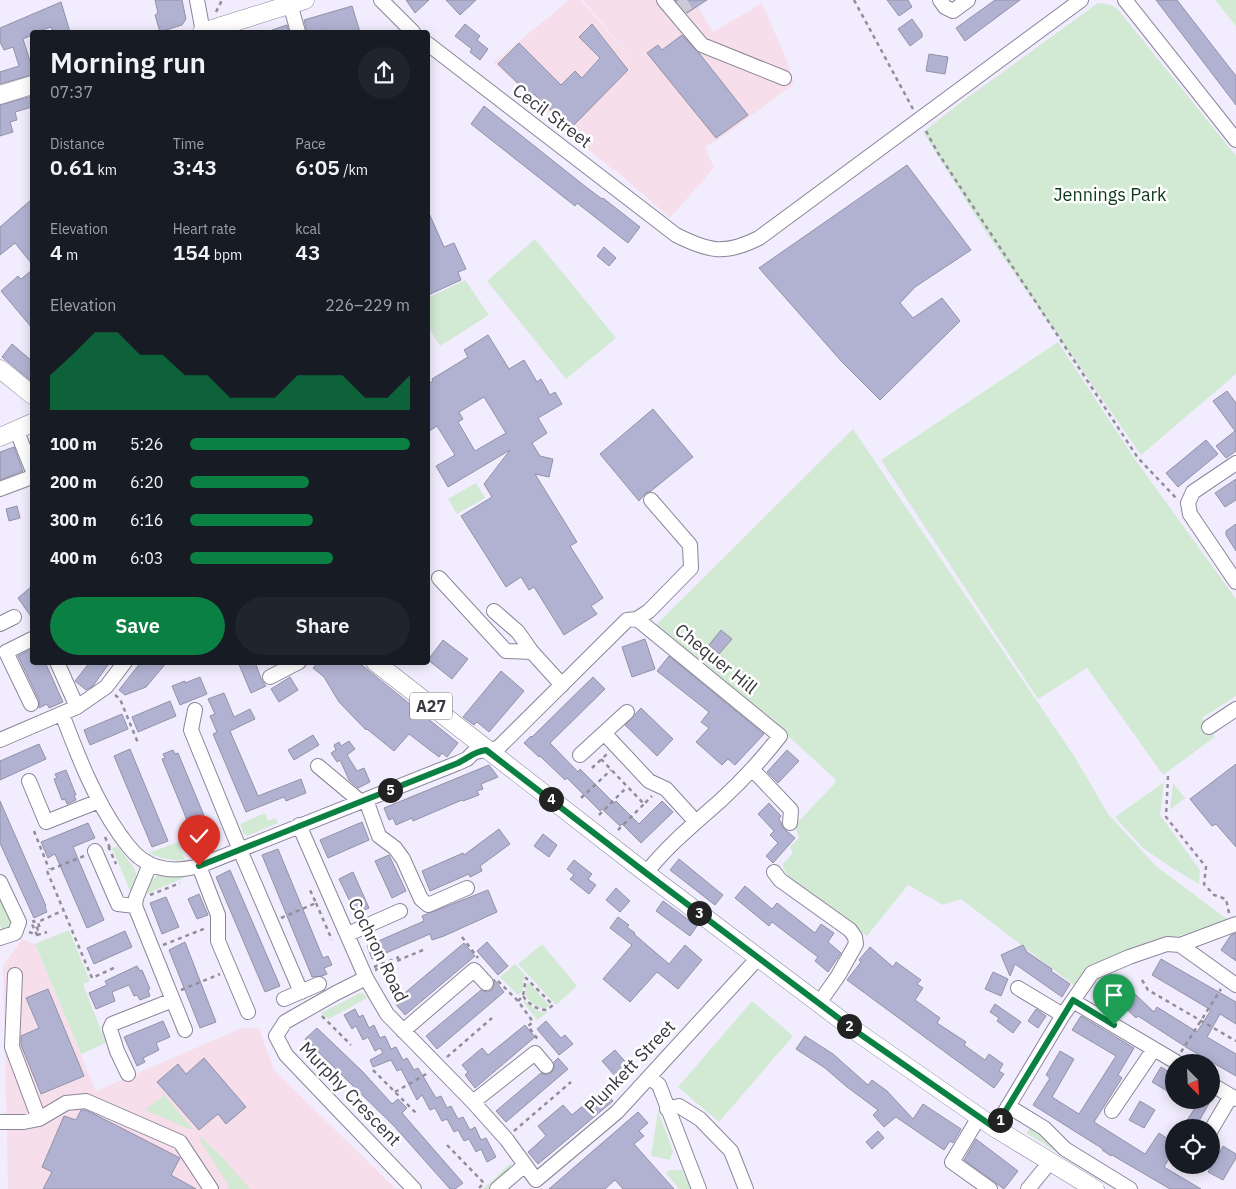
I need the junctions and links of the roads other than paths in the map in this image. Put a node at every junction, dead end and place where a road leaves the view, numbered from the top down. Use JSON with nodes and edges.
{"nodes":[{"id":1,"x":197,"y":0,"type":"edge"},
{"id":2,"x":381,"y":0,"type":"edge"},
{"id":3,"x":664,"y":0,"type":"edge"},
{"id":4,"x":940,"y":0,"type":"edge"},
{"id":5,"x":968,"y":0,"type":"edge"},
{"id":6,"x":1082,"y":0,"type":"edge"},
{"id":7,"x":1125,"y":0,"type":"edge"},
{"id":8,"x":294,"y":2,"type":"edge"},
{"id":9,"x":687,"y":13,"type":"tunnel mouth"},
{"id":10,"x":203,"y":30,"type":"edge"},
{"id":11,"x":209,"y":30,"type":"edge"},
{"id":12,"x":298,"y":30,"type":"edge"},
{"id":13,"x":411,"y":30,"type":"edge"},
{"id":14,"x":694,"y":36,"type":"junction"},
{"id":15,"x":430,"y":46,"type":"edge"},
{"id":16,"x":784,"y":78,"type":"dead end"},
{"id":17,"x":30,"y":86,"type":"edge"},
{"id":18,"x":0,"y":95,"type":"edge"},
{"id":19,"x":1236,"y":140,"type":"edge"},
{"id":20,"x":0,"y":369,"type":"edge"},
{"id":21,"x":30,"y":393,"type":"edge"},
{"id":22,"x":30,"y":424,"type":"edge"},
{"id":23,"x":16,"y":429,"type":"junction"},
{"id":24,"x":0,"y":437,"type":"edge"},
{"id":25,"x":1236,"y":463,"type":"edge"},
{"id":26,"x":30,"y":464,"type":"edge"},
{"id":27,"x":30,"y":478,"type":"edge"},
{"id":28,"x":0,"y":490,"type":"edge"},
{"id":29,"x":650,"y":500,"type":"dead end"},
{"id":30,"x":439,"y":578,"type":"dead end"},
{"id":31,"x":1236,"y":582,"type":"edge"},
{"id":32,"x":494,"y":611,"type":"dead end"},
{"id":33,"x":14,"y":617,"type":"dead end"},
{"id":34,"x":638,"y":619,"type":"junction"},
{"id":35,"x":0,"y":624,"type":"edge"},
{"id":36,"x":30,"y":640,"type":"edge"},
{"id":37,"x":532,"y":652,"type":"junction"},
{"id":38,"x":58,"y":665,"type":"edge"},
{"id":39,"x":123,"y":665,"type":"edge"},
{"id":40,"x":293,"y":665,"type":"edge"},
{"id":41,"x":378,"y":665,"type":"edge"},
{"id":42,"x":270,"y":677,"type":"dead end"},
{"id":43,"x":562,"y":685,"type":"junction"},
{"id":44,"x":31,"y":704,"type":"dead end"},
{"id":45,"x":77,"y":707,"type":"junction"},
{"id":46,"x":1236,"y":709,"type":"edge"},
{"id":47,"x":194,"y":710,"type":"dead end"},
{"id":48,"x":627,"y":712,"type":"dead end"},
{"id":49,"x":62,"y":714,"type":"junction"},
{"id":50,"x":1209,"y":727,"type":"dead end"},
{"id":51,"x":604,"y":734,"type":"junction"},
{"id":52,"x":0,"y":740,"type":"edge"},
{"id":53,"x":486,"y":750,"type":"junction"},
{"id":54,"x":580,"y":755,"type":"dead end"},
{"id":55,"x":318,"y":766,"type":"dead end"},
{"id":56,"x":752,"y":769,"type":"junction"},
{"id":57,"x":28,"y":781,"type":"dead end"},
{"id":58,"x":98,"y":801,"type":"junction"},
{"id":59,"x":363,"y":801,"type":"junction"},
{"id":60,"x":696,"y":822,"type":"junction"},
{"id":61,"x":790,"y":822,"type":"dead end"},
{"id":62,"x":299,"y":825,"type":"junction"},
{"id":63,"x":240,"y":850,"type":"junction"},
{"id":64,"x":95,"y":851,"type":"road end"},
{"id":65,"x":150,"y":864,"type":"junction"},
{"id":66,"x":200,"y":870,"type":"junction"},
{"id":67,"x":774,"y":872,"type":"dead end"},
{"id":68,"x":646,"y":873,"type":"junction"},
{"id":69,"x":0,"y":882,"type":"edge"},
{"id":70,"x":467,"y":888,"type":"dead end"},
{"id":71,"x":136,"y":904,"type":"junction"},
{"id":72,"x":400,"y":911,"type":"dead end"},
{"id":73,"x":1234,"y":924,"type":"edge"},
{"id":74,"x":348,"y":934,"type":"junction"},
{"id":75,"x":0,"y":938,"type":"edge"},
{"id":76,"x":1180,"y":945,"type":"junction"},
{"id":77,"x":758,"y":958,"type":"junction"},
{"id":78,"x":370,"y":973,"type":"junction"},
{"id":79,"x":15,"y":975,"type":"dead end"},
{"id":80,"x":490,"y":980,"type":"road end"},
{"id":81,"x":1231,"y":982,"type":"edge"},
{"id":82,"x":319,"y":984,"type":"dead end"},
{"id":83,"x":1018,"y":988,"type":"dead end"},
{"id":84,"x":301,"y":992,"type":"junction"},
{"id":85,"x":171,"y":997,"type":"junction"},
{"id":86,"x":284,"y":999,"type":"dead end"},
{"id":87,"x":1073,"y":1000,"type":"junction"},
{"id":88,"x":819,"y":1003,"type":"junction"},
{"id":89,"x":248,"y":1012,"type":"dead end"},
{"id":90,"x":1063,"y":1015,"type":"junction"},
{"id":91,"x":185,"y":1030,"type":"dead end"},
{"id":92,"x":404,"y":1031,"type":"junction"},
{"id":93,"x":1154,"y":1049,"type":"junction"},
{"id":94,"x":1165,"y":1056,"type":"edge"},
{"id":95,"x":546,"y":1066,"type":"dead end"},
{"id":96,"x":128,"y":1074,"type":"dead end"},
{"id":97,"x":649,"y":1076,"type":"junction"},
{"id":98,"x":1220,"y":1089,"type":"edge"},
{"id":99,"x":1234,"y":1097,"type":"edge"},
{"id":100,"x":473,"y":1102,"type":"junction"},
{"id":101,"x":1008,"y":1106,"type":"junction"},
{"id":102,"x":667,"y":1109,"type":"junction"},
{"id":103,"x":1112,"y":1111,"type":"dead end"},
{"id":104,"x":980,"y":1117,"type":"junction"},
{"id":105,"x":39,"y":1118,"type":"junction"},
{"id":106,"x":1219,"y":1119,"type":"edge"},
{"id":107,"x":0,"y":1122,"type":"edge"},
{"id":108,"x":995,"y":1128,"type":"junction"},
{"id":109,"x":1050,"y":1162,"type":"junction"},
{"id":110,"x":525,"y":1165,"type":"junction"},
{"id":111,"x":211,"y":1189,"type":"edge"},
{"id":112,"x":414,"y":1189,"type":"edge"},
{"id":113,"x":497,"y":1189,"type":"edge"},
{"id":114,"x":699,"y":1189,"type":"edge"},
{"id":115,"x":746,"y":1189,"type":"edge"},
{"id":116,"x":990,"y":1189,"type":"edge"},
{"id":117,"x":1028,"y":1189,"type":"edge"},
{"id":118,"x":1095,"y":1189,"type":"edge"},
{"id":119,"x":1130,"y":1189,"type":"edge"}],
"edges":[{"from":1,"to":10,"type":"street"},
{"from":2,"to":13,"type":"street"},
{"from":3,"to":14,"type":"street"},
{"from":4,"to":5,"type":"street"},
{"from":6,"to":15,"type":"street","name":"Cecil Street"},
{"from":7,"to":19,"type":"street"},
{"from":8,"to":11,"type":"main road"},
{"from":8,"to":12,"type":"street"},
{"from":9,"to":14,"type":"street"},
{"from":14,"to":16,"type":"street"},
{"from":17,"to":18,"type":"main road"},
{"from":20,"to":21,"type":"main road"},
{"from":22,"to":23,"type":"main road"},
{"from":23,"to":24,"type":"main road"},
{"from":23,"to":26,"type":"street"},
{"from":25,"to":31,"type":"street"},
{"from":27,"to":28,"type":"street"},
{"from":29,"to":34,"type":"street"},
{"from":30,"to":37,"type":"street"},
{"from":32,"to":37,"type":"street"},
{"from":33,"to":35,"type":"street"},
{"from":34,"to":43,"type":"street"},
{"from":34,"to":56,"type":"street","name":"Chequer Hill"},
{"from":36,"to":44,"type":"street"},
{"from":37,"to":43,"type":"street"},
{"from":38,"to":45,"type":"street"},
{"from":39,"to":45,"type":"street"},
{"from":40,"to":42,"type":"street"},
{"from":41,"to":53,"type":"main road","number":"A27"},
{"from":43,"to":53,"type":"street"},
{"from":45,"to":49,"type":"street"},
{"from":46,"to":50,"type":"street"},
{"from":47,"to":63,"type":"street"},
{"from":48,"to":51,"type":"street"},
{"from":49,"to":52,"type":"street"},
{"from":49,"to":58,"type":"street"},
{"from":51,"to":54,"type":"street"},
{"from":51,"to":60,"type":"street"},
{"from":53,"to":59,"type":"street"},
{"from":53,"to":68,"type":"main road","number":"A27"},
{"from":55,"to":59,"type":"street"},
{"from":56,"to":60,"type":"street","name":"Chequer Hill"},
{"from":56,"to":61,"type":"street"},
{"from":57,"to":58,"type":"street"},
{"from":58,"to":65,"type":"street"},
{"from":59,"to":62,"type":"street"},
{"from":59,"to":70,"type":"street"},
{"from":60,"to":68,"type":"street","name":"Chequer Hill"},
{"from":62,"to":63,"type":"street"},
{"from":62,"to":74,"type":"street","name":"Cochron Road"},
{"from":63,"to":66,"type":"street"},
{"from":63,"to":84,"type":"street"},
{"from":64,"to":71,"type":"street"},
{"from":65,"to":66,"type":"street"},
{"from":65,"to":71,"type":"street"},
{"from":66,"to":89,"type":"street"},
{"from":67,"to":88,"type":"street"},
{"from":68,"to":77,"type":"main road","number":"A27"},
{"from":69,"to":75,"type":"street"},
{"from":71,"to":85,"type":"street"},
{"from":72,"to":74,"type":"street"},
{"from":73,"to":76,"type":"street"},
{"from":74,"to":78,"type":"street","name":"Cochron Road"},
{"from":76,"to":81,"type":"street"},
{"from":76,"to":87,"type":"street"},
{"from":77,"to":88,"type":"main road","number":"A27"},
{"from":77,"to":97,"type":"street","name":"Plunkett Street"},
{"from":78,"to":92,"type":"street","name":"Cochron Road"},
{"from":78,"to":112,"type":"street","name":"Murphy Crescent"},
{"from":79,"to":105,"type":"street"},
{"from":80,"to":92,"type":"street"},
{"from":82,"to":84,"type":"street"},
{"from":83,"to":90,"type":"street"},
{"from":84,"to":86,"type":"street"},
{"from":85,"to":91,"type":"street"},
{"from":85,"to":96,"type":"street"},
{"from":87,"to":90,"type":"street"},
{"from":87,"to":93,"type":"street"},
{"from":88,"to":104,"type":"main road","number":"A27"},
{"from":90,"to":101,"type":"street"},
{"from":92,"to":100,"type":"street","name":"Cochron Road"},
{"from":93,"to":94,"type":"street"},
{"from":93,"to":103,"type":"street"},
{"from":95,"to":100,"type":"street"},
{"from":97,"to":102,"type":"street"},
{"from":97,"to":110,"type":"street","name":"Plunkett Street"},
{"from":98,"to":99,"type":"street"},
{"from":99,"to":106,"type":"street"},
{"from":100,"to":110,"type":"street","name":"Cochron Road"},
{"from":101,"to":108,"type":"street"},
{"from":101,"to":119,"type":"street"},
{"from":102,"to":114,"type":"street"},
{"from":102,"to":115,"type":"street"},
{"from":104,"to":108,"type":"main road","number":"A27"},
{"from":104,"to":116,"type":"street"},
{"from":105,"to":107,"type":"street"},
{"from":105,"to":111,"type":"street"},
{"from":108,"to":109,"type":"main road","number":"A27"},
{"from":109,"to":117,"type":"street"},
{"from":109,"to":118,"type":"main road","number":"A27"},
{"from":110,"to":113,"type":"street"}]}
